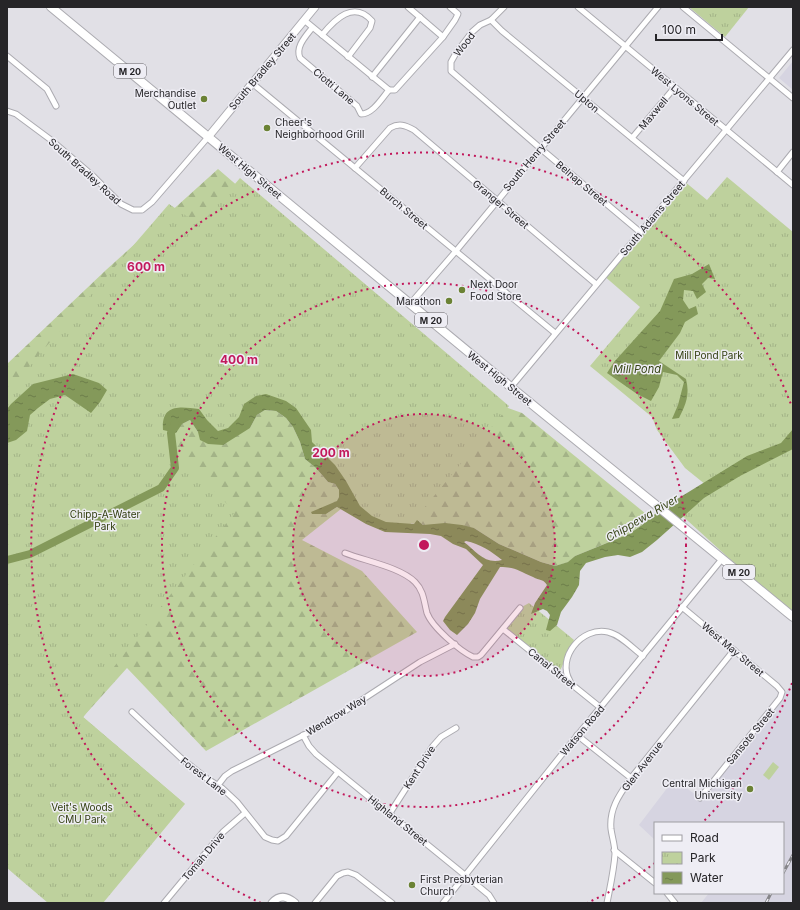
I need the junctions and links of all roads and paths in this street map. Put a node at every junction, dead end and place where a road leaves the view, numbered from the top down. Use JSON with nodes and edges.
{"nodes":[{"id":1,"x":51,"y":7,"type":"edge"},
{"id":2,"x":315,"y":7,"type":"edge"},
{"id":3,"x":408,"y":7,"type":"edge"},
{"id":4,"x":450,"y":7,"type":"edge"},
{"id":5,"x":504,"y":7,"type":"edge"},
{"id":6,"x":578,"y":7,"type":"edge"},
{"id":7,"x":658,"y":7,"type":"edge"},
{"id":8,"x":683,"y":7,"type":"edge"},
{"id":9,"x":420,"y":17,"type":"junction"},
{"id":10,"x":304,"y":20,"type":"junction"},
{"id":11,"x":491,"y":20,"type":"junction"},
{"id":12,"x":312,"y":28,"type":"junction"},
{"id":13,"x":322,"y":35,"type":"junction"},
{"id":14,"x":443,"y":37,"type":"junction"},
{"id":15,"x":625,"y":46,"type":"junction"},
{"id":16,"x":793,"y":50,"type":"edge"},
{"id":17,"x":7,"y":56,"type":"edge"},
{"id":18,"x":348,"y":56,"type":"junction"},
{"id":19,"x":452,"y":71,"type":"joint"},
{"id":20,"x":372,"y":76,"type":"junction"},
{"id":21,"x":770,"y":77,"type":"junction"},
{"id":22,"x":252,"y":83,"type":"junction"},
{"id":23,"x":675,"y":87,"type":"junction"},
{"id":24,"x":389,"y":90,"type":"junction"},
{"id":25,"x":582,"y":97,"type":"junction"},
{"id":26,"x":793,"y":98,"type":"edge"},
{"id":27,"x":56,"y":106,"type":"dead end"},
{"id":28,"x":7,"y":111,"type":"edge"},
{"id":29,"x":725,"y":130,"type":"junction"},
{"id":30,"x":208,"y":136,"type":"junction"},
{"id":31,"x":632,"y":138,"type":"junction"},
{"id":32,"x":540,"y":148,"type":"junction"},
{"id":33,"x":793,"y":152,"type":"edge"},
{"id":34,"x":355,"y":168,"type":"junction"},
{"id":35,"x":777,"y":172,"type":"junction"},
{"id":36,"x":684,"y":180,"type":"junction"},
{"id":37,"x":793,"y":185,"type":"edge"},
{"id":38,"x":497,"y":200,"type":"junction"},
{"id":39,"x":640,"y":232,"type":"junction"},
{"id":40,"x":456,"y":251,"type":"junction"},
{"id":41,"x":596,"y":284,"type":"junction"},
{"id":42,"x":410,"y":304,"type":"junction"},
{"id":43,"x":555,"y":334,"type":"junction"},
{"id":44,"x":511,"y":387,"type":"junction"},
{"id":45,"x":345,"y":553,"type":"dead end"},
{"id":46,"x":722,"y":559,"type":"junction"},
{"id":47,"x":682,"y":607,"type":"junction"},
{"id":48,"x":520,"y":608,"type":"dead end"},
{"id":49,"x":793,"y":617,"type":"edge"},
{"id":50,"x":503,"y":629,"type":"junction"},
{"id":51,"x":455,"y":644,"type":"junction"},
{"id":52,"x":734,"y":650,"type":"junction"},
{"id":53,"x":642,"y":656,"type":"junction"},
{"id":54,"x":572,"y":684,"type":"junction"},
{"id":55,"x":782,"y":692,"type":"joint"},
{"id":56,"x":601,"y":708,"type":"junction"},
{"id":57,"x":132,"y":712,"type":"dead end"},
{"id":58,"x":456,"y":728,"type":"dead end"},
{"id":59,"x":303,"y":735,"type":"junction"},
{"id":60,"x":577,"y":735,"type":"junction"},
{"id":61,"x":338,"y":772,"type":"junction"},
{"id":62,"x":632,"y":778,"type":"junction"},
{"id":63,"x":218,"y":785,"type":"junction"},
{"id":64,"x":700,"y":798,"type":"dead end"},
{"id":65,"x":245,"y":813,"type":"junction"},
{"id":66,"x":390,"y":813,"type":"junction"},
{"id":67,"x":614,"y":850,"type":"junction"},
{"id":68,"x":466,"y":876,"type":"junction"},
{"id":69,"x":654,"y":882,"type":"edge"},
{"id":70,"x":668,"y":894,"type":"edge"},
{"id":71,"x":164,"y":903,"type":"edge"},
{"id":72,"x":272,"y":903,"type":"edge"},
{"id":73,"x":296,"y":903,"type":"edge"},
{"id":74,"x":315,"y":903,"type":"edge"},
{"id":75,"x":392,"y":903,"type":"edge"},
{"id":76,"x":444,"y":903,"type":"edge"},
{"id":77,"x":494,"y":903,"type":"edge"},
{"id":78,"x":607,"y":903,"type":"edge"},
{"id":79,"x":675,"y":903,"type":"edge"}],
"edges":[{"from":1,"to":30,"type":"main road","number":"M 20"},
{"from":2,"to":10,"type":"street","name":"South Bradley Street"},
{"from":3,"to":9,"type":"street"},
{"from":4,"to":14,"type":"street"},
{"from":5,"to":11,"type":"street","name":"Wood"},
{"from":6,"to":15,"type":"street","name":"West Lyons Street"},
{"from":7,"to":15,"type":"street","name":"South Henry Street"},
{"from":8,"to":21,"type":"street"},
{"from":9,"to":14,"type":"street"},
{"from":9,"to":20,"type":"street"},
{"from":10,"to":12,"type":"street"},
{"from":10,"to":22,"type":"street","name":"South Bradley Street"},
{"from":11,"to":19,"type":"street","name":"Wood"},
{"from":11,"to":25,"type":"street","name":"Upton"},
{"from":12,"to":13,"type":"street"},
{"from":12,"to":24,"type":"street","name":"Ciotti Lane"},
{"from":13,"to":18,"type":"street"},
{"from":13,"to":18,"type":"street"},
{"from":14,"to":24,"type":"street"},
{"from":15,"to":23,"type":"street","name":"West Lyons Street"},
{"from":15,"to":25,"type":"street","name":"South Henry Street"},
{"from":16,"to":21,"type":"street","name":"South Adams Street"},
{"from":17,"to":27,"type":"street"},
{"from":18,"to":20,"type":"street"},
{"from":19,"to":32,"type":"street","name":"Belnap Street"},
{"from":20,"to":24,"type":"street"},
{"from":21,"to":26,"type":"street"},
{"from":21,"to":29,"type":"street","name":"South Adams Street"},
{"from":22,"to":30,"type":"street","name":"South Bradley Street"},
{"from":22,"to":34,"type":"street","name":"Burch Street"},
{"from":23,"to":29,"type":"street","name":"West Lyons Street"},
{"from":23,"to":31,"type":"street","name":"Maxwell"},
{"from":25,"to":31,"type":"street","name":"Upton"},
{"from":25,"to":32,"type":"street","name":"South Henry Street"},
{"from":28,"to":30,"type":"street","name":"South Bradley Road"},
{"from":29,"to":35,"type":"street","name":"West Lyons Street"},
{"from":29,"to":36,"type":"street","name":"South Adams Street"},
{"from":30,"to":42,"type":"main road","name":"West High Street","number":"M 20"},
{"from":31,"to":36,"type":"street","name":"Upton"},
{"from":32,"to":38,"type":"street","name":"South Henry Street"},
{"from":32,"to":39,"type":"street","name":"Belnap Street"},
{"from":33,"to":35,"type":"street"},
{"from":34,"to":38,"type":"street","name":"Granger Street"},
{"from":34,"to":40,"type":"street","name":"Burch Street"},
{"from":35,"to":37,"type":"street","name":"West Lyons Street"},
{"from":36,"to":39,"type":"street","name":"South Adams Street"},
{"from":38,"to":40,"type":"street","name":"South Henry Street"},
{"from":38,"to":41,"type":"street","name":"Granger Street"},
{"from":39,"to":41,"type":"street","name":"South Adams Street"},
{"from":40,"to":42,"type":"street","name":"South Henry Street"},
{"from":40,"to":43,"type":"street","name":"Burch Street"},
{"from":41,"to":43,"type":"street","name":"South Adams Street"},
{"from":42,"to":44,"type":"main road","name":"West High Street","number":"M 20"},
{"from":43,"to":44,"type":"street","name":"South Adams Street"},
{"from":44,"to":46,"type":"main road","name":"West High Street","number":"M 20"},
{"from":45,"to":51,"type":"street"},
{"from":46,"to":47,"type":"street","name":"Watson Road"},
{"from":46,"to":49,"type":"main road","name":"West High Street","number":"M 20"},
{"from":47,"to":52,"type":"street","name":"West May Street"},
{"from":47,"to":53,"type":"street","name":"Watson Road"},
{"from":48,"to":50,"type":"street"},
{"from":50,"to":51,"type":"street"},
{"from":50,"to":54,"type":"street","name":"Canal Street"},
{"from":51,"to":59,"type":"street","name":"Wendrow Way"},
{"from":52,"to":55,"type":"street","name":"West May Street"},
{"from":52,"to":62,"type":"street","name":"Glen Avenue"},
{"from":53,"to":54,"type":"street"},
{"from":53,"to":56,"type":"street","name":"Watson Road"},
{"from":54,"to":56,"type":"street","name":"Canal Street"},
{"from":55,"to":64,"type":"street","name":"Sansote Street"},
{"from":56,"to":60,"type":"street","name":"Watson Road"},
{"from":57,"to":63,"type":"street","name":"Forest Lane"},
{"from":58,"to":66,"type":"street","name":"Kent Drive"},
{"from":59,"to":61,"type":"street","name":"Highland Street"},
{"from":59,"to":63,"type":"street","name":"Wendrow Way"},
{"from":60,"to":62,"type":"street"},
{"from":60,"to":68,"type":"street","name":"Watson Road"},
{"from":61,"to":65,"type":"street","name":"Forest Lane"},
{"from":61,"to":66,"type":"street","name":"Highland Street"},
{"from":62,"to":67,"type":"street","name":"Glen Avenue"},
{"from":63,"to":65,"type":"street","name":"Forest Lane"},
{"from":65,"to":71,"type":"street","name":"Tomah Drive"},
{"from":66,"to":68,"type":"street","name":"Highland Street"},
{"from":67,"to":69,"type":"street"},
{"from":67,"to":78,"type":"street","name":"Glen Avenue"},
{"from":68,"to":76,"type":"street","name":"Watson Road"},
{"from":68,"to":77,"type":"street","name":"Highland Street"},
{"from":70,"to":79,"type":"street"},
{"from":72,"to":73,"type":"street"},
{"from":74,"to":75,"type":"street"}]}
